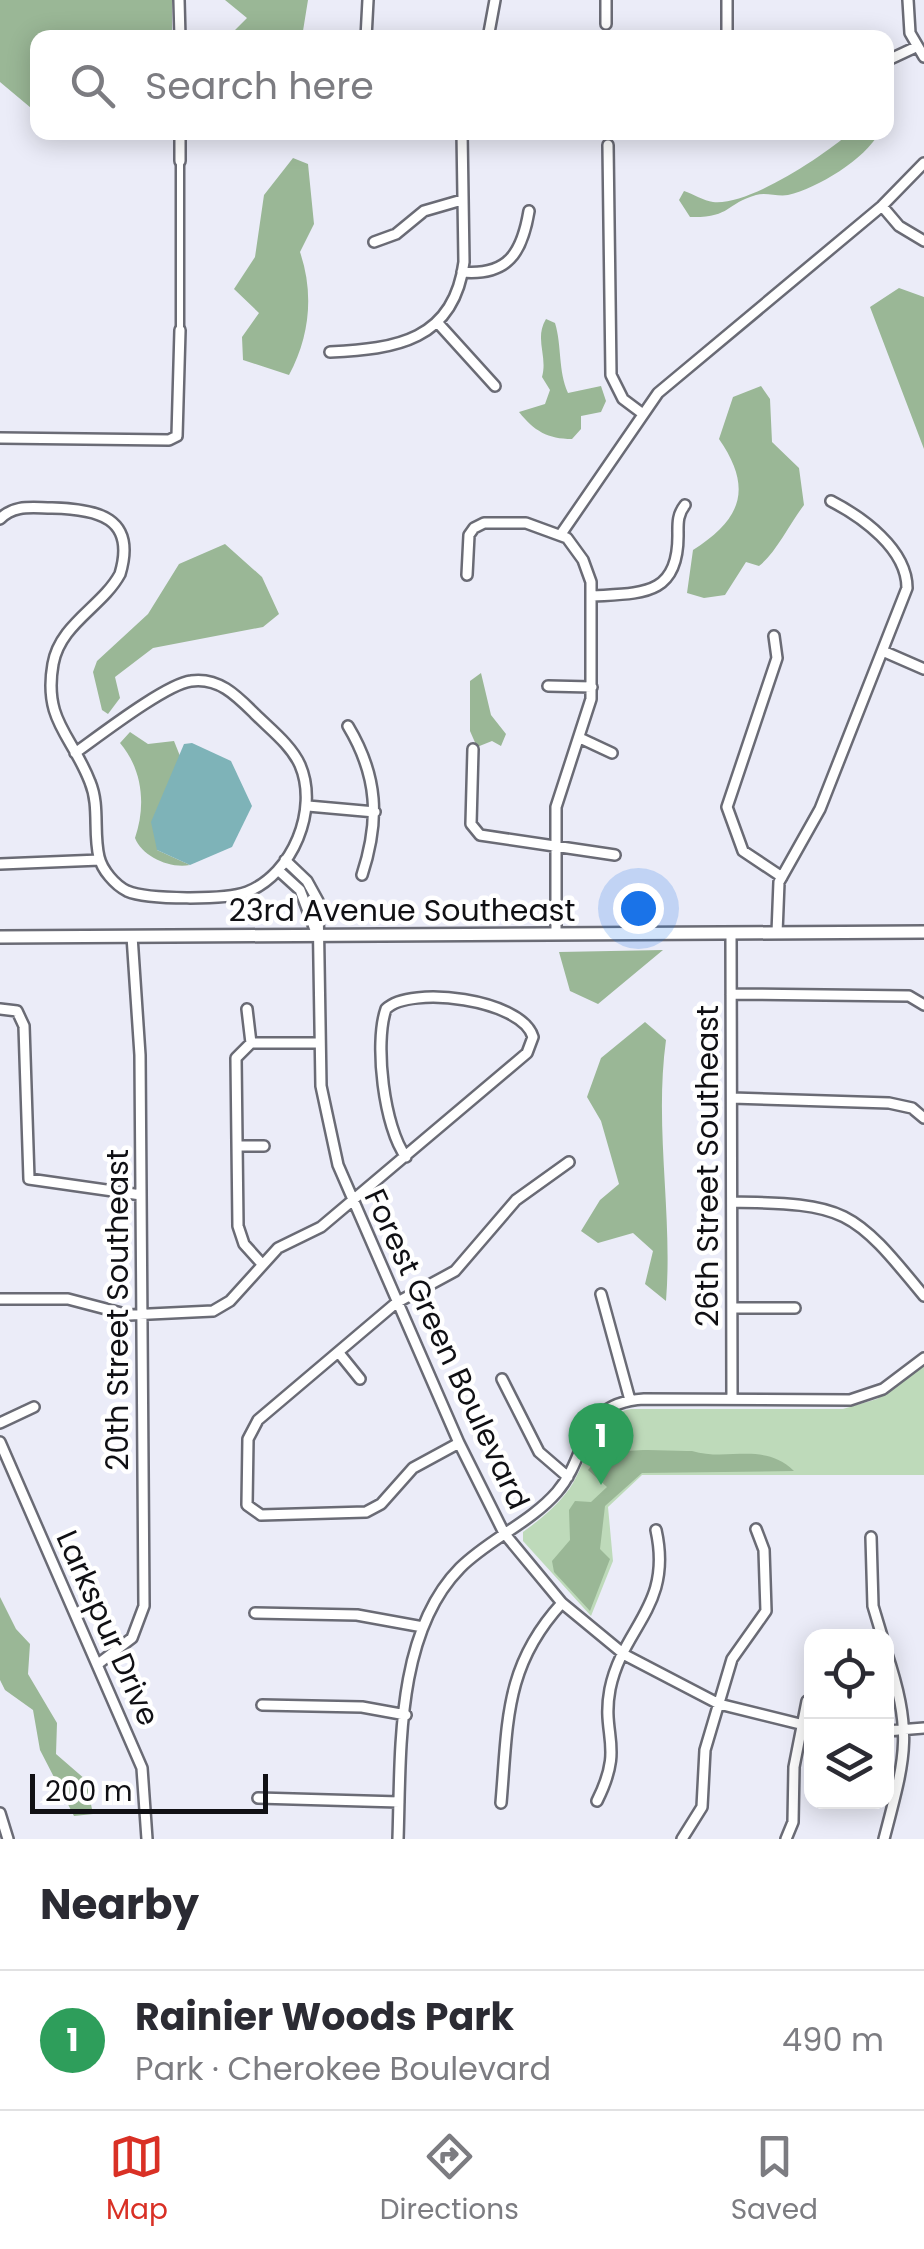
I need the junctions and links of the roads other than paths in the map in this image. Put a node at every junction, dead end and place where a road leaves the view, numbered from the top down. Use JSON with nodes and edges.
{"nodes":[{"id":1,"x":180,"y":0,"type":"edge"},
{"id":2,"x":368,"y":0,"type":"edge"},
{"id":3,"x":495,"y":0,"type":"edge"},
{"id":4,"x":606,"y":0,"type":"edge"},
{"id":5,"x":727,"y":0,"type":"edge"},
{"id":6,"x":908,"y":0,"type":"edge"},
{"id":7,"x":606,"y":24,"type":"dead end"},
{"id":8,"x":180,"y":30,"type":"edge"},
{"id":9,"x":366,"y":30,"type":"edge"},
{"id":10,"x":489,"y":30,"type":"edge"},
{"id":11,"x":727,"y":30,"type":"edge"},
{"id":12,"x":916,"y":48,"type":"junction"},
{"id":13,"x":894,"y":58,"type":"edge"},
{"id":14,"x":924,"y":58,"type":"edge"},
{"id":15,"x":180,"y":140,"type":"edge"},
{"id":16,"x":462,"y":140,"type":"edge"},
{"id":17,"x":608,"y":145,"type":"dead end"},
{"id":18,"x":180,"y":161,"type":"joint"},
{"id":19,"x":924,"y":163,"type":"edge"},
{"id":20,"x":462,"y":200,"type":"junction"},
{"id":21,"x":882,"y":206,"type":"junction"},
{"id":22,"x":529,"y":211,"type":"dead end"},
{"id":23,"x":374,"y":242,"type":"dead end"},
{"id":24,"x":924,"y":242,"type":"edge"},
{"id":25,"x":462,"y":272,"type":"junction"},
{"id":26,"x":436,"y":322,"type":"junction"},
{"id":27,"x":180,"y":330,"type":"joint"},
{"id":28,"x":330,"y":352,"type":"dead end"},
{"id":29,"x":495,"y":386,"type":"dead end"},
{"id":30,"x":643,"y":414,"type":"junction"},
{"id":31,"x":0,"y":438,"type":"edge"},
{"id":32,"x":830,"y":501,"type":"dead end"},
{"id":33,"x":685,"y":506,"type":"dead end"},
{"id":34,"x":2,"y":517,"type":"edge"},
{"id":35,"x":561,"y":534,"type":"junction"},
{"id":36,"x":467,"y":576,"type":"dead end"},
{"id":37,"x":593,"y":596,"type":"junction"},
{"id":38,"x":774,"y":636,"type":"dead end"},
{"id":39,"x":885,"y":652,"type":"junction"},
{"id":40,"x":924,"y":669,"type":"edge"},
{"id":41,"x":548,"y":686,"type":"dead end"},
{"id":42,"x":592,"y":687,"type":"junction"},
{"id":43,"x":348,"y":726,"type":"dead end"},
{"id":44,"x":582,"y":740,"type":"junction"},
{"id":45,"x":473,"y":748,"type":"dead end"},
{"id":46,"x":76,"y":752,"type":"junction"},
{"id":47,"x":612,"y":753,"type":"dead end"},
{"id":48,"x":308,"y":806,"type":"junction"},
{"id":49,"x":375,"y":812,"type":"junction"},
{"id":50,"x":555,"y":843,"type":"junction"},
{"id":51,"x":614,"y":856,"type":"dead end"},
{"id":52,"x":100,"y":860,"type":"junction"},
{"id":53,"x":285,"y":860,"type":"junction"},
{"id":54,"x":0,"y":864,"type":"edge"},
{"id":55,"x":278,"y":870,"type":"junction"},
{"id":56,"x":362,"y":875,"type":"dead end"},
{"id":57,"x":782,"y":877,"type":"junction"},
{"id":58,"x":924,"y":932,"type":"edge"},
{"id":59,"x":731,"y":933,"type":"junction"},
{"id":60,"x":777,"y":933,"type":"junction"},
{"id":61,"x":556,"y":934,"type":"junction"},
{"id":62,"x":317,"y":935,"type":"junction"},
{"id":63,"x":132,"y":936,"type":"junction"},
{"id":64,"x":0,"y":937,"type":"edge"},
{"id":65,"x":731,"y":994,"type":"junction"},
{"id":66,"x":924,"y":1005,"type":"edge"},
{"id":67,"x":0,"y":1009,"type":"edge"},
{"id":68,"x":247,"y":1010,"type":"dead end"},
{"id":69,"x":251,"y":1043,"type":"junction"},
{"id":70,"x":320,"y":1044,"type":"junction"},
{"id":71,"x":732,"y":1098,"type":"junction"},
{"id":72,"x":924,"y":1118,"type":"edge"},
{"id":73,"x":238,"y":1146,"type":"junction"},
{"id":74,"x":264,"y":1146,"type":"dead end"},
{"id":75,"x":406,"y":1157,"type":"junction"},
{"id":76,"x":569,"y":1162,"type":"dead end"},
{"id":77,"x":141,"y":1196,"type":"junction"},
{"id":78,"x":351,"y":1202,"type":"junction"},
{"id":79,"x":732,"y":1202,"type":"junction"},
{"id":80,"x":262,"y":1264,"type":"junction"},
{"id":81,"x":601,"y":1294,"type":"dead end"},
{"id":82,"x":924,"y":1296,"type":"edge"},
{"id":83,"x":0,"y":1299,"type":"edge"},
{"id":84,"x":396,"y":1303,"type":"junction"},
{"id":85,"x":732,"y":1308,"type":"junction"},
{"id":86,"x":795,"y":1308,"type":"dead end"},
{"id":87,"x":142,"y":1314,"type":"junction"},
{"id":88,"x":340,"y":1353,"type":"junction"},
{"id":89,"x":924,"y":1358,"type":"edge"},
{"id":90,"x":502,"y":1378,"type":"dead end"},
{"id":91,"x":360,"y":1380,"type":"dead end"},
{"id":92,"x":732,"y":1399,"type":"junction"},
{"id":93,"x":630,"y":1400,"type":"junction"},
{"id":94,"x":34,"y":1407,"type":"dead end"},
{"id":95,"x":0,"y":1423,"type":"edge"},
{"id":96,"x":0,"y":1442,"type":"edge"},
{"id":97,"x":459,"y":1443,"type":"junction"},
{"id":98,"x":568,"y":1477,"type":"junction"},
{"id":99,"x":756,"y":1529,"type":"dead end"},
{"id":100,"x":656,"y":1530,"type":"dead end"},
{"id":101,"x":504,"y":1533,"type":"junction"},
{"id":102,"x":871,"y":1537,"type":"dead end"},
{"id":103,"x":562,"y":1603,"type":"junction"},
{"id":104,"x":255,"y":1613,"type":"dead end"},
{"id":105,"x":423,"y":1627,"type":"junction"},
{"id":106,"x":880,"y":1629,"type":"edge"},
{"id":107,"x":624,"y":1655,"type":"junction"},
{"id":108,"x":98,"y":1664,"type":"junction"},
{"id":109,"x":894,"y":1683,"type":"edge"},
{"id":110,"x":262,"y":1704,"type":"dead end"},
{"id":111,"x":719,"y":1704,"type":"junction"},
{"id":112,"x":406,"y":1715,"type":"junction"},
{"id":113,"x":804,"y":1725,"type":"edge"},
{"id":114,"x":924,"y":1728,"type":"edge"},
{"id":115,"x":906,"y":1730,"type":"junction"},
{"id":116,"x":894,"y":1731,"type":"edge"},
{"id":117,"x":804,"y":1735,"type":"edge"},
{"id":118,"x":258,"y":1798,"type":"dead end"},
{"id":119,"x":597,"y":1800,"type":"dead end"},
{"id":120,"x":399,"y":1802,"type":"junction"},
{"id":121,"x":501,"y":1804,"type":"dead end"},
{"id":122,"x":0,"y":1813,"type":"edge"},
{"id":123,"x":8,"y":1839,"type":"edge"},
{"id":124,"x":147,"y":1839,"type":"edge"},
{"id":125,"x":398,"y":1839,"type":"edge"},
{"id":126,"x":682,"y":1839,"type":"edge"},
{"id":127,"x":786,"y":1839,"type":"edge"},
{"id":128,"x":884,"y":1839,"type":"edge"}],
"edges":[{"from":1,"to":8,"type":"street"},
{"from":2,"to":9,"type":"street"},
{"from":3,"to":10,"type":"street"},
{"from":4,"to":7,"type":"street"},
{"from":5,"to":11,"type":"street"},
{"from":6,"to":12,"type":"street"},
{"from":12,"to":13,"type":"street"},
{"from":12,"to":14,"type":"street"},
{"from":15,"to":18,"type":"street"},
{"from":16,"to":20,"type":"street"},
{"from":17,"to":30,"type":"street"},
{"from":18,"to":27,"type":"street"},
{"from":19,"to":21,"type":"street"},
{"from":20,"to":23,"type":"street"},
{"from":20,"to":25,"type":"street"},
{"from":21,"to":24,"type":"street"},
{"from":21,"to":30,"type":"street"},
{"from":22,"to":25,"type":"street"},
{"from":25,"to":26,"type":"street"},
{"from":26,"to":28,"type":"street"},
{"from":26,"to":29,"type":"street"},
{"from":27,"to":31,"type":"street"},
{"from":30,"to":35,"type":"street"},
{"from":32,"to":39,"type":"street"},
{"from":33,"to":37,"type":"street"},
{"from":34,"to":46,"type":"street"},
{"from":35,"to":36,"type":"street"},
{"from":35,"to":37,"type":"street"},
{"from":37,"to":42,"type":"street"},
{"from":38,"to":57,"type":"street"},
{"from":39,"to":40,"type":"street"},
{"from":39,"to":57,"type":"street"},
{"from":41,"to":42,"type":"street"},
{"from":42,"to":44,"type":"street"},
{"from":43,"to":49,"type":"street"},
{"from":44,"to":47,"type":"street"},
{"from":44,"to":50,"type":"street"},
{"from":45,"to":50,"type":"street"},
{"from":46,"to":48,"type":"street"},
{"from":46,"to":52,"type":"street"},
{"from":48,"to":49,"type":"street"},
{"from":48,"to":53,"type":"street"},
{"from":49,"to":56,"type":"street"},
{"from":50,"to":51,"type":"street"},
{"from":50,"to":61,"type":"street"},
{"from":52,"to":54,"type":"street"},
{"from":52,"to":55,"type":"street"},
{"from":53,"to":55,"type":"street"},
{"from":53,"to":62,"type":"street"},
{"from":55,"to":62,"type":"street"},
{"from":57,"to":60,"type":"street"},
{"from":58,"to":60,"type":"street","name":"23rd Avenue Southeast"},
{"from":59,"to":60,"type":"street","name":"23rd Avenue Southeast"},
{"from":59,"to":61,"type":"street","name":"23rd Avenue Southeast"},
{"from":59,"to":65,"type":"street","name":"26th Street Southeast"},
{"from":61,"to":62,"type":"street","name":"23rd Avenue Southeast"},
{"from":62,"to":63,"type":"street","name":"23rd Avenue Southeast"},
{"from":62,"to":70,"type":"street","name":"Forest Green Boulevard"},
{"from":63,"to":64,"type":"street","name":"23rd Avenue Southeast"},
{"from":63,"to":77,"type":"street","name":"20th Street Southeast"},
{"from":65,"to":66,"type":"street"},
{"from":65,"to":71,"type":"street","name":"26th Street Southeast"},
{"from":67,"to":77,"type":"street"},
{"from":68,"to":69,"type":"street"},
{"from":69,"to":70,"type":"street"},
{"from":69,"to":73,"type":"street"},
{"from":70,"to":78,"type":"street","name":"Forest Green Boulevard"},
{"from":71,"to":72,"type":"street"},
{"from":71,"to":79,"type":"street","name":"26th Street Southeast"},
{"from":73,"to":74,"type":"street"},
{"from":73,"to":80,"type":"street"},
{"from":75,"to":75,"type":"street"},
{"from":75,"to":78,"type":"street"},
{"from":76,"to":84,"type":"street"},
{"from":77,"to":87,"type":"street","name":"20th Street Southeast"},
{"from":78,"to":80,"type":"street"},
{"from":78,"to":84,"type":"street","name":"Forest Green Boulevard"},
{"from":79,"to":82,"type":"street"},
{"from":79,"to":85,"type":"street","name":"26th Street Southeast"},
{"from":80,"to":87,"type":"street"},
{"from":81,"to":93,"type":"street"},
{"from":83,"to":87,"type":"street"},
{"from":84,"to":88,"type":"street"},
{"from":84,"to":97,"type":"street","name":"Forest Green Boulevard"},
{"from":85,"to":86,"type":"street"},
{"from":85,"to":92,"type":"street","name":"26th Street Southeast"},
{"from":87,"to":108,"type":"street","name":"20th Street Southeast"},
{"from":88,"to":91,"type":"street"},
{"from":88,"to":97,"type":"street"},
{"from":89,"to":92,"type":"street"},
{"from":90,"to":98,"type":"street"},
{"from":92,"to":93,"type":"street"},
{"from":93,"to":98,"type":"street"},
{"from":94,"to":95,"type":"street"},
{"from":96,"to":108,"type":"street","name":"Larkspur Drive"},
{"from":97,"to":101,"type":"street","name":"Forest Green Boulevard"},
{"from":98,"to":101,"type":"street"},
{"from":99,"to":111,"type":"street"},
{"from":100,"to":107,"type":"street"},
{"from":101,"to":103,"type":"street","name":"Forest Green Boulevard"},
{"from":101,"to":105,"type":"street"},
{"from":102,"to":106,"type":"street"},
{"from":103,"to":107,"type":"street","name":"Forest Green Boulevard"},
{"from":103,"to":121,"type":"street"},
{"from":104,"to":105,"type":"street"},
{"from":105,"to":112,"type":"street"},
{"from":107,"to":111,"type":"street","name":"Forest Green Boulevard"},
{"from":107,"to":119,"type":"street"},
{"from":108,"to":124,"type":"street","name":"Larkspur Drive"},
{"from":109,"to":115,"type":"street"},
{"from":110,"to":112,"type":"street"},
{"from":111,"to":113,"type":"street","name":"Forest Green Boulevard"},
{"from":111,"to":126,"type":"street"},
{"from":112,"to":120,"type":"street"},
{"from":114,"to":115,"type":"street"},
{"from":115,"to":116,"type":"street"},
{"from":115,"to":128,"type":"street"},
{"from":117,"to":127,"type":"street"},
{"from":118,"to":120,"type":"street"},
{"from":120,"to":125,"type":"street"},
{"from":122,"to":123,"type":"street"}]}
